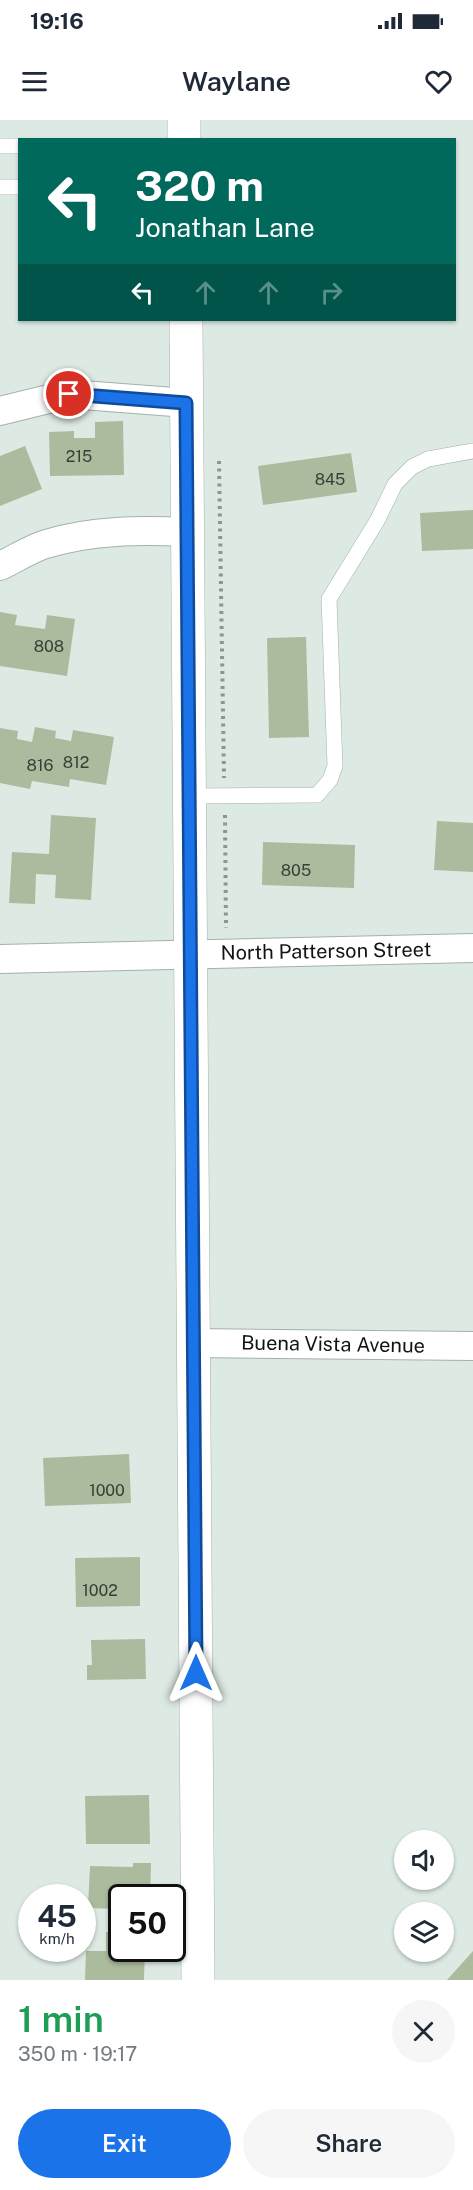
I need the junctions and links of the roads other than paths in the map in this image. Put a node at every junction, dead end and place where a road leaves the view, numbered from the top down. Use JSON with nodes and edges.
{"nodes":[{"id":1,"x":184,"y":120,"type":"edge"},
{"id":2,"x":184,"y":138,"type":"edge"},
{"id":3,"x":0,"y":146,"type":"edge"},
{"id":4,"x":18,"y":146,"type":"edge"},
{"id":5,"x":0,"y":187,"type":"edge"},
{"id":6,"x":18,"y":187,"type":"edge"},
{"id":7,"x":186,"y":321,"type":"edge"},
{"id":8,"x":186,"y":403,"type":"junction"},
{"id":9,"x":0,"y":411,"type":"edge"},
{"id":10,"x":473,"y":450,"type":"edge"},
{"id":11,"x":188,"y":532,"type":"junction"},
{"id":12,"x":0,"y":566,"type":"edge"},
{"id":13,"x":190,"y":796,"type":"junction"},
{"id":14,"x":473,"y":948,"type":"edge"},
{"id":15,"x":191,"y":953,"type":"junction"},
{"id":16,"x":0,"y":959,"type":"edge"},
{"id":17,"x":194,"y":1343,"type":"junction"},
{"id":18,"x":473,"y":1346,"type":"edge"},
{"id":19,"x":198,"y":1980,"type":"edge"}],
"edges":[{"from":1,"to":2,"type":"main road"},
{"from":3,"to":4,"type":"lane"},
{"from":5,"to":6,"type":"lane"},
{"from":7,"to":8,"type":"main road"},
{"from":8,"to":9,"type":"street"},
{"from":8,"to":11,"type":"main road"},
{"from":10,"to":13,"type":"lane"},
{"from":11,"to":12,"type":"street"},
{"from":11,"to":13,"type":"main road"},
{"from":13,"to":15,"type":"main road"},
{"from":14,"to":15,"type":"street","name":"North Patterson Street"},
{"from":15,"to":16,"type":"street","name":"North Patterson Street"},
{"from":15,"to":17,"type":"main road"},
{"from":17,"to":18,"type":"street","name":"Buena Vista Avenue"},
{"from":17,"to":19,"type":"main road"}]}
